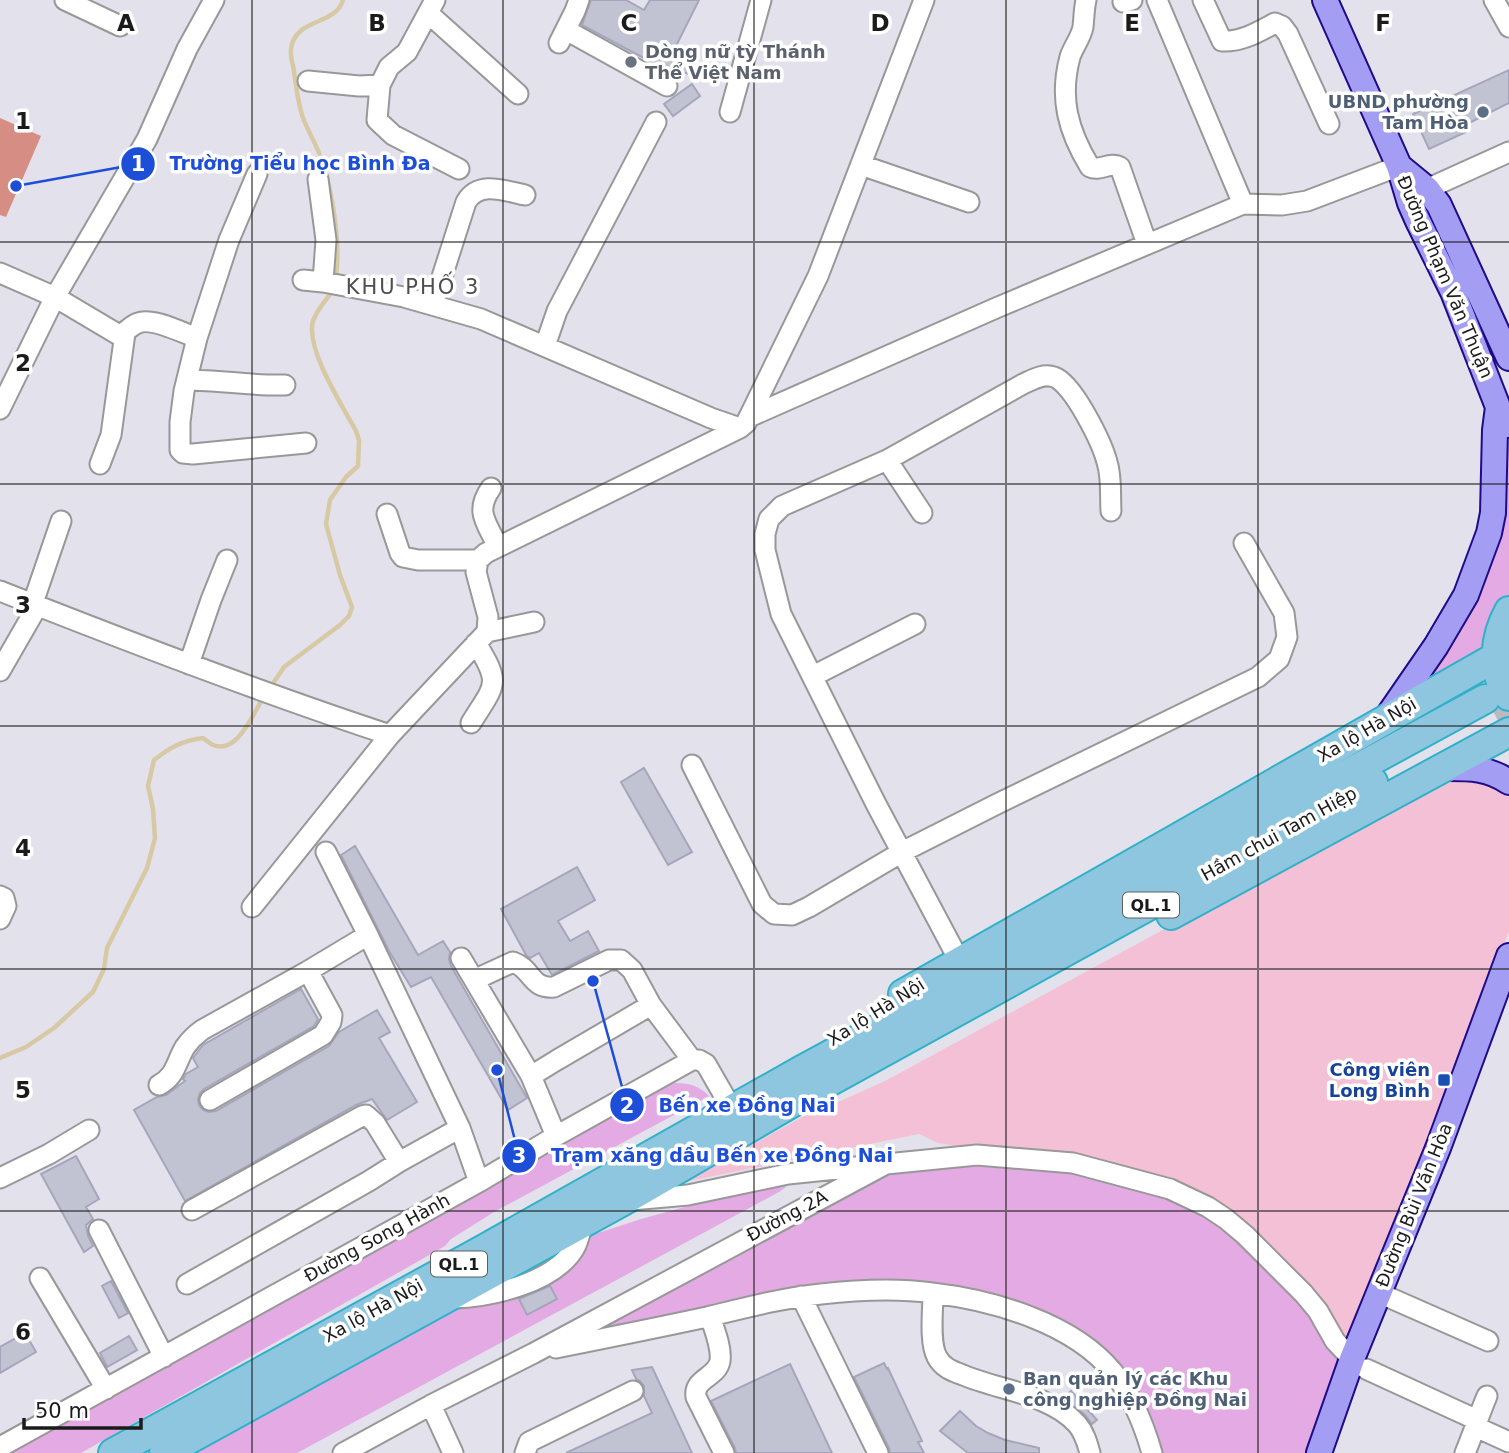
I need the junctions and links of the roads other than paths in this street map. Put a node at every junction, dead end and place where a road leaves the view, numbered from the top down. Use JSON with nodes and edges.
{"nodes":[{"id":1,"x":65,"y":0,"type":"edge"},
{"id":2,"x":214,"y":0,"type":"edge"},
{"id":3,"x":579,"y":0,"type":"edge"},
{"id":4,"x":761,"y":0,"type":"edge"},
{"id":5,"x":924,"y":0,"type":"edge"},
{"id":6,"x":1086,"y":0,"type":"edge"},
{"id":7,"x":1157,"y":0,"type":"edge"},
{"id":8,"x":1203,"y":0,"type":"edge"},
{"id":9,"x":1325,"y":0,"type":"edge"},
{"id":10,"x":1494,"y":0,"type":"edge"},
{"id":11,"x":431,"y":6,"type":"edge"},
{"id":12,"x":120,"y":26,"type":"dead end"},
{"id":13,"x":1509,"y":27,"type":"edge"},
{"id":14,"x":308,"y":81,"type":"dead end"},
{"id":15,"x":380,"y":85,"type":"junction"},
{"id":16,"x":667,"y":86,"type":"dead end"},
{"id":17,"x":518,"y":93,"type":"dead end"},
{"id":18,"x":730,"y":112,"type":"dead end"},
{"id":19,"x":656,"y":122,"type":"dead end"},
{"id":20,"x":1329,"y":124,"type":"dead end"},
{"id":21,"x":1509,"y":152,"type":"edge"},
{"id":22,"x":861,"y":165,"type":"junction"},
{"id":23,"x":1399,"y":166,"type":"junction"},
{"id":24,"x":459,"y":169,"type":"dead end"},
{"id":25,"x":257,"y":174,"type":"dead end"},
{"id":26,"x":318,"y":179,"type":"dead end"},
{"id":27,"x":1427,"y":189,"type":"junction"},
{"id":28,"x":525,"y":195,"type":"dead end"},
{"id":29,"x":969,"y":202,"type":"dead end"},
{"id":30,"x":1243,"y":204,"type":"junction"},
{"id":31,"x":1147,"y":244,"type":"junction"},
{"id":32,"x":0,"y":273,"type":"edge"},
{"id":33,"x":303,"y":280,"type":"dead end"},
{"id":34,"x":323,"y":282,"type":"junction"},
{"id":35,"x":55,"y":297,"type":"junction"},
{"id":36,"x":433,"y":305,"type":"junction"},
{"id":37,"x":125,"y":333,"type":"junction"},
{"id":38,"x":197,"y":338,"type":"junction"},
{"id":39,"x":545,"y":346,"type":"junction"},
{"id":40,"x":1509,"y":358,"type":"edge"},
{"id":41,"x":187,"y":380,"type":"junction"},
{"id":42,"x":285,"y":385,"type":"dead end"},
{"id":43,"x":0,"y":409,"type":"edge"},
{"id":44,"x":1504,"y":416,"type":"edge"},
{"id":45,"x":745,"y":423,"type":"junction"},
{"id":46,"x":306,"y":443,"type":"dead end"},
{"id":47,"x":887,"y":460,"type":"junction"},
{"id":48,"x":100,"y":464,"type":"dead end"},
{"id":49,"x":491,"y":488,"type":"dead end"},
{"id":50,"x":1111,"y":511,"type":"dead end"},
{"id":51,"x":922,"y":513,"type":"dead end"},
{"id":52,"x":387,"y":514,"type":"dead end"},
{"id":53,"x":61,"y":522,"type":"dead end"},
{"id":54,"x":1244,"y":543,"type":"dead end"},
{"id":55,"x":498,"y":547,"type":"junction"},
{"id":56,"x":227,"y":560,"type":"dead end"},
{"id":57,"x":478,"y":560,"type":"junction"},
{"id":58,"x":0,"y":591,"type":"edge"},
{"id":59,"x":35,"y":604,"type":"junction"},
{"id":60,"x":1509,"y":611,"type":"edge"},
{"id":61,"x":534,"y":622,"type":"dead end"},
{"id":62,"x":915,"y":624,"type":"dead end"},
{"id":63,"x":484,"y":634,"type":"junction"},
{"id":64,"x":1496,"y":657,"type":"junction"},
{"id":65,"x":189,"y":664,"type":"junction"},
{"id":66,"x":0,"y":671,"type":"edge"},
{"id":67,"x":813,"y":676,"type":"junction"},
{"id":68,"x":1499,"y":710,"type":"edge"},
{"id":69,"x":1385,"y":720,"type":"junction"},
{"id":70,"x":471,"y":723,"type":"dead end"},
{"id":71,"x":390,"y":735,"type":"junction"},
{"id":72,"x":692,"y":765,"type":"dead end"},
{"id":73,"x":1442,"y":768,"type":"junction"},
{"id":74,"x":1509,"y":782,"type":"edge"},
{"id":75,"x":326,"y":852,"type":"dead end"},
{"id":76,"x":902,"y":852,"type":"junction"},
{"id":77,"x":0,"y":896,"type":"edge"},
{"id":78,"x":252,"y":907,"type":"dead end"},
{"id":79,"x":0,"y":919,"type":"edge"},
{"id":80,"x":368,"y":935,"type":"junction"},
{"id":81,"x":461,"y":958,"type":"dead end"},
{"id":82,"x":960,"y":962,"type":"junction"},
{"id":83,"x":1508,"y":964,"type":"edge"},
{"id":84,"x":308,"y":971,"type":"junction"},
{"id":85,"x":474,"y":980,"type":"junction"},
{"id":86,"x":1509,"y":1002,"type":"edge"},
{"id":87,"x":651,"y":1005,"type":"junction"},
{"id":88,"x":692,"y":1060,"type":"junction"},
{"id":89,"x":531,"y":1076,"type":"junction"},
{"id":90,"x":804,"y":1082,"type":"junction"},
{"id":91,"x":159,"y":1085,"type":"dead end"},
{"id":92,"x":210,"y":1100,"type":"dead end"},
{"id":93,"x":733,"y":1111,"type":"junction"},
{"id":94,"x":460,"y":1128,"type":"junction"},
{"id":95,"x":89,"y":1130,"type":"dead end"},
{"id":96,"x":556,"y":1136,"type":"junction"},
{"id":97,"x":399,"y":1161,"type":"junction"},
{"id":98,"x":886,"y":1164,"type":"junction"},
{"id":99,"x":0,"y":1178,"type":"edge"},
{"id":100,"x":479,"y":1182,"type":"junction"},
{"id":101,"x":623,"y":1200,"type":"junction"},
{"id":102,"x":192,"y":1210,"type":"dead end"},
{"id":103,"x":99,"y":1230,"type":"dead end"},
{"id":104,"x":40,"y":1278,"type":"dead end"},
{"id":105,"x":187,"y":1284,"type":"dead end"},
{"id":106,"x":933,"y":1293,"type":"junction"},
{"id":107,"x":801,"y":1296,"type":"junction"},
{"id":108,"x":1385,"y":1296,"type":"junction"},
{"id":109,"x":710,"y":1316,"type":"junction"},
{"id":110,"x":1488,"y":1341,"type":"dead end"},
{"id":111,"x":534,"y":1353,"type":"junction"},
{"id":112,"x":1351,"y":1356,"type":"junction"},
{"id":113,"x":164,"y":1357,"type":"junction"},
{"id":114,"x":106,"y":1389,"type":"junction"},
{"id":115,"x":633,"y":1391,"type":"dead end"},
{"id":116,"x":1487,"y":1396,"type":"dead end"},
{"id":117,"x":431,"y":1405,"type":"junction"},
{"id":118,"x":1477,"y":1424,"type":"junction"},
{"id":119,"x":4,"y":1438,"type":"edge"},
{"id":120,"x":1509,"y":1442,"type":"edge"},
{"id":121,"x":113,"y":1453,"type":"edge"},
{"id":122,"x":164,"y":1453,"type":"edge"},
{"id":123,"x":343,"y":1453,"type":"edge"},
{"id":124,"x":453,"y":1453,"type":"edge"},
{"id":125,"x":525,"y":1453,"type":"edge"},
{"id":126,"x":724,"y":1453,"type":"edge"},
{"id":127,"x":878,"y":1453,"type":"edge"},
{"id":128,"x":1090,"y":1453,"type":"edge"},
{"id":129,"x":1152,"y":1453,"type":"edge"},
{"id":130,"x":1318,"y":1453,"type":"edge"},
{"id":131,"x":1335,"y":1453,"type":"edge"},
{"id":132,"x":1465,"y":1453,"type":"edge"}],
"edges":[{"from":1,"to":12,"type":"street"},
{"from":2,"to":35,"type":"street"},
{"from":3,"to":16,"type":"street"},
{"from":4,"to":18,"type":"street"},
{"from":5,"to":22,"type":"street"},
{"from":6,"to":31,"type":"street"},
{"from":7,"to":30,"type":"street"},
{"from":8,"to":20,"type":"street"},
{"from":9,"to":23,"type":"main road","name":"Đường Phạm Văn Thuận"},
{"from":10,"to":13,"type":"street"},
{"from":11,"to":15,"type":"street"},
{"from":11,"to":17,"type":"street"},
{"from":14,"to":15,"type":"street"},
{"from":15,"to":24,"type":"street"},
{"from":19,"to":39,"type":"street"},
{"from":21,"to":27,"type":"street"},
{"from":22,"to":29,"type":"street"},
{"from":22,"to":45,"type":"street"},
{"from":23,"to":27,"type":"main road","name":"Đường Phạm Văn Thuận"},
{"from":23,"to":30,"type":"street"},
{"from":23,"to":44,"type":"main road","name":"Đường Phạm Văn Thuận"},
{"from":25,"to":38,"type":"street"},
{"from":26,"to":34,"type":"street"},
{"from":27,"to":40,"type":"main road","name":"Đường Phạm Văn Thuận"},
{"from":28,"to":36,"type":"street"},
{"from":30,"to":31,"type":"street"},
{"from":31,"to":45,"type":"street"},
{"from":32,"to":35,"type":"street"},
{"from":33,"to":34,"type":"street"},
{"from":34,"to":36,"type":"street"},
{"from":35,"to":37,"type":"street"},
{"from":35,"to":43,"type":"street"},
{"from":36,"to":39,"type":"street"},
{"from":37,"to":38,"type":"street"},
{"from":37,"to":48,"type":"street"},
{"from":38,"to":41,"type":"street"},
{"from":39,"to":45,"type":"street"},
{"from":41,"to":42,"type":"street"},
{"from":41,"to":46,"type":"street"},
{"from":44,"to":69,"type":"main road"},
{"from":45,"to":55,"type":"street"},
{"from":47,"to":50,"type":"street"},
{"from":47,"to":51,"type":"street"},
{"from":47,"to":67,"type":"street"},
{"from":49,"to":55,"type":"street"},
{"from":52,"to":57,"type":"street"},
{"from":53,"to":59,"type":"street"},
{"from":54,"to":76,"type":"street"},
{"from":55,"to":57,"type":"street"},
{"from":56,"to":65,"type":"street"},
{"from":57,"to":63,"type":"street"},
{"from":58,"to":59,"type":"street"},
{"from":59,"to":65,"type":"street"},
{"from":59,"to":66,"type":"street"},
{"from":60,"to":64,"type":"highway"},
{"from":61,"to":63,"type":"street"},
{"from":62,"to":67,"type":"street"},
{"from":63,"to":70,"type":"street"},
{"from":63,"to":71,"type":"street"},
{"from":64,"to":68,"type":"highway"},
{"from":64,"to":69,"type":"highway","name":"Xa lộ Hà Nội","number":"QL.1"},
{"from":65,"to":71,"type":"street"},
{"from":67,"to":76,"type":"street"},
{"from":68,"to":73,"type":"highway","name":"Xa lộ Hà Nội","number":"QL.1"},
{"from":68,"to":90,"type":"highway","name":"Hầm chui Tam Hiệp","number":"QL.1"},
{"from":69,"to":82,"type":"highway","name":"Xa lộ Hà Nội","number":"QL.1"},
{"from":71,"to":78,"type":"street"},
{"from":72,"to":76,"type":"street"},
{"from":73,"to":74,"type":"main road"},
{"from":73,"to":90,"type":"highway","name":"Xa lộ Hà Nội","number":"QL.1"},
{"from":75,"to":80,"type":"street"},
{"from":76,"to":82,"type":"street"},
{"from":77,"to":79,"type":"street"},
{"from":80,"to":84,"type":"street"},
{"from":80,"to":94,"type":"street"},
{"from":81,"to":85,"type":"street"},
{"from":82,"to":90,"type":"highway","name":"Xa lộ Hà Nội","number":"QL.1"},
{"from":83,"to":108,"type":"main road","name":"Đường Bùi Văn Hòa"},
{"from":84,"to":91,"type":"street"},
{"from":84,"to":92,"type":"street"},
{"from":85,"to":87,"type":"street"},
{"from":85,"to":89,"type":"street"},
{"from":86,"to":108,"type":"main road","name":"Đường Bùi Văn Hòa"},
{"from":87,"to":88,"type":"street"},
{"from":87,"to":89,"type":"street"},
{"from":88,"to":93,"type":"street"},
{"from":88,"to":96,"type":"street","name":"Đường Song Hành"},
{"from":89,"to":96,"type":"street"},
{"from":90,"to":93,"type":"highway","name":"Xa lộ Hà Nội","number":"QL.1"},
{"from":90,"to":101,"type":"highway","name":"Xa lộ Hà Nội","number":"QL.1"},
{"from":93,"to":121,"type":"highway","name":"Xa lộ Hà Nội","number":"QL.1"},
{"from":94,"to":97,"type":"street"},
{"from":94,"to":100,"type":"street"},
{"from":95,"to":99,"type":"street"},
{"from":96,"to":100,"type":"street","name":"Đường Song Hành"},
{"from":97,"to":102,"type":"street"},
{"from":97,"to":105,"type":"street"},
{"from":98,"to":101,"type":"street"},
{"from":98,"to":111,"type":"street","name":"Đường 2A"},
{"from":98,"to":112,"type":"street","name":"Đường 2A"},
{"from":100,"to":113,"type":"street","name":"Đường Song Hành"},
{"from":101,"to":122,"type":"highway","name":"Xa lộ Hà Nội","number":"QL.1"},
{"from":103,"to":113,"type":"street"},
{"from":104,"to":114,"type":"street"},
{"from":106,"to":107,"type":"street"},
{"from":106,"to":128,"type":"street"},
{"from":106,"to":129,"type":"street"},
{"from":107,"to":109,"type":"street"},
{"from":107,"to":127,"type":"street"},
{"from":108,"to":110,"type":"street"},
{"from":108,"to":112,"type":"main road","name":"Đường Bùi Văn Hòa"},
{"from":109,"to":111,"type":"street"},
{"from":109,"to":126,"type":"street"},
{"from":111,"to":117,"type":"street","name":"Đường 2A"},
{"from":112,"to":118,"type":"street"},
{"from":112,"to":130,"type":"main road","name":"Đường Bùi Văn Hòa"},
{"from":112,"to":131,"type":"main road","name":"Đường Bùi Văn Hòa"},
{"from":113,"to":114,"type":"street","name":"Đường Song Hành"},
{"from":114,"to":119,"type":"street","name":"Đường Song Hành"},
{"from":115,"to":125,"type":"street"},
{"from":116,"to":118,"type":"street"},
{"from":117,"to":123,"type":"street","name":"Đường 2A"},
{"from":117,"to":124,"type":"street"},
{"from":118,"to":120,"type":"street"},
{"from":118,"to":132,"type":"street"}]}
